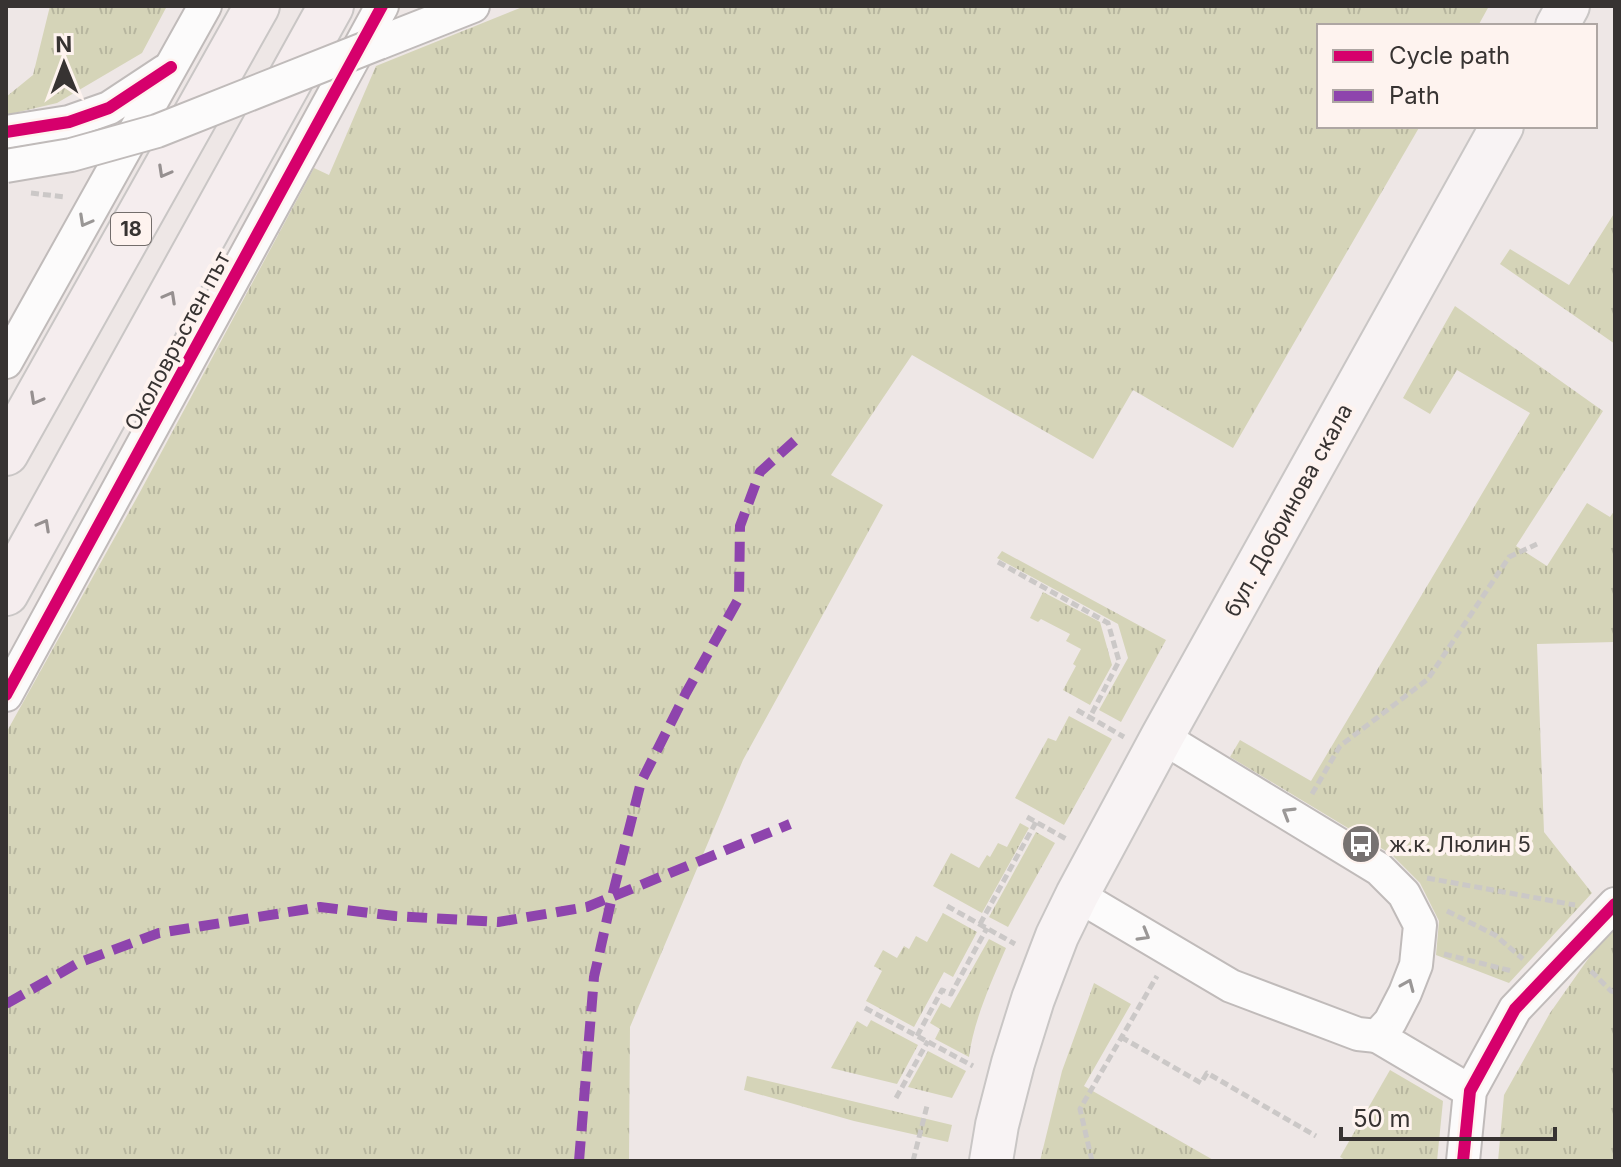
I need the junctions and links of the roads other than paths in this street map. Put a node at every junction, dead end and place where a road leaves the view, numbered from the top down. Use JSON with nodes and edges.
{"nodes":[{"id":1,"x":205,"y":6,"type":"edge"},
{"id":2,"x":257,"y":6,"type":"edge"},
{"id":3,"x":331,"y":6,"type":"edge"},
{"id":4,"x":342,"y":6,"type":"edge"},
{"id":5,"x":382,"y":6,"type":"edge"},
{"id":6,"x":473,"y":6,"type":"edge"},
{"id":7,"x":1568,"y":6,"type":"edge"},
{"id":8,"x":1558,"y":24,"type":"edge"},
{"id":9,"x":171,"y":67,"type":"junction"},
{"id":10,"x":296,"y":70,"type":"junction"},
{"id":11,"x":1501,"y":128,"type":"edge"},
{"id":12,"x":6,"y":132,"type":"edge"},
{"id":13,"x":6,"y":166,"type":"edge"},
{"id":14,"x":6,"y":362,"type":"edge"},
{"id":15,"x":6,"y":453,"type":"edge"},
{"id":16,"x":6,"y":593,"type":"edge"},
{"id":17,"x":6,"y":695,"type":"edge"},
{"id":18,"x":1143,"y":737,"type":"junction"},
{"id":19,"x":1077,"y":895,"type":"junction"},
{"id":20,"x":1602,"y":904,"type":"edge"},
{"id":21,"x":1377,"y":1036,"type":"junction"},
{"id":22,"x":1470,"y":1091,"type":"junction"},
{"id":23,"x":991,"y":1161,"type":"edge"},
{"id":24,"x":1463,"y":1161,"type":"edge"}],
"edges":[{"from":1,"to":9,"type":"street"},
{"from":2,"to":15,"type":"highway","number":"18","one_way":true},
{"from":3,"to":10,"type":"highway","name":"Околовръстен път"},
{"from":4,"to":10,"type":"highway"},
{"from":5,"to":17,"type":"street","name":"Околовръстен път"},
{"from":6,"to":13,"type":"street","bridge":true},
{"from":7,"to":8,"type":"main road"},
{"from":9,"to":12,"type":"street"},
{"from":9,"to":14,"type":"street","one_way":true},
{"from":16,"to":10,"type":"highway","name":"Околовръстен път","one_way":true},
{"from":11,"to":18,"type":"main road","name":"бул. Добринова скала"},
{"from":18,"to":19,"type":"main road","name":"бул. Добринова скала"},
{"from":21,"to":18,"type":"street","one_way":true},
{"from":19,"to":21,"type":"street","one_way":true},
{"from":19,"to":23,"type":"main road","name":"бул. Добринова скала"},
{"from":20,"to":22,"type":"street"},
{"from":21,"to":22,"type":"street"},
{"from":22,"to":24,"type":"street"}]}
